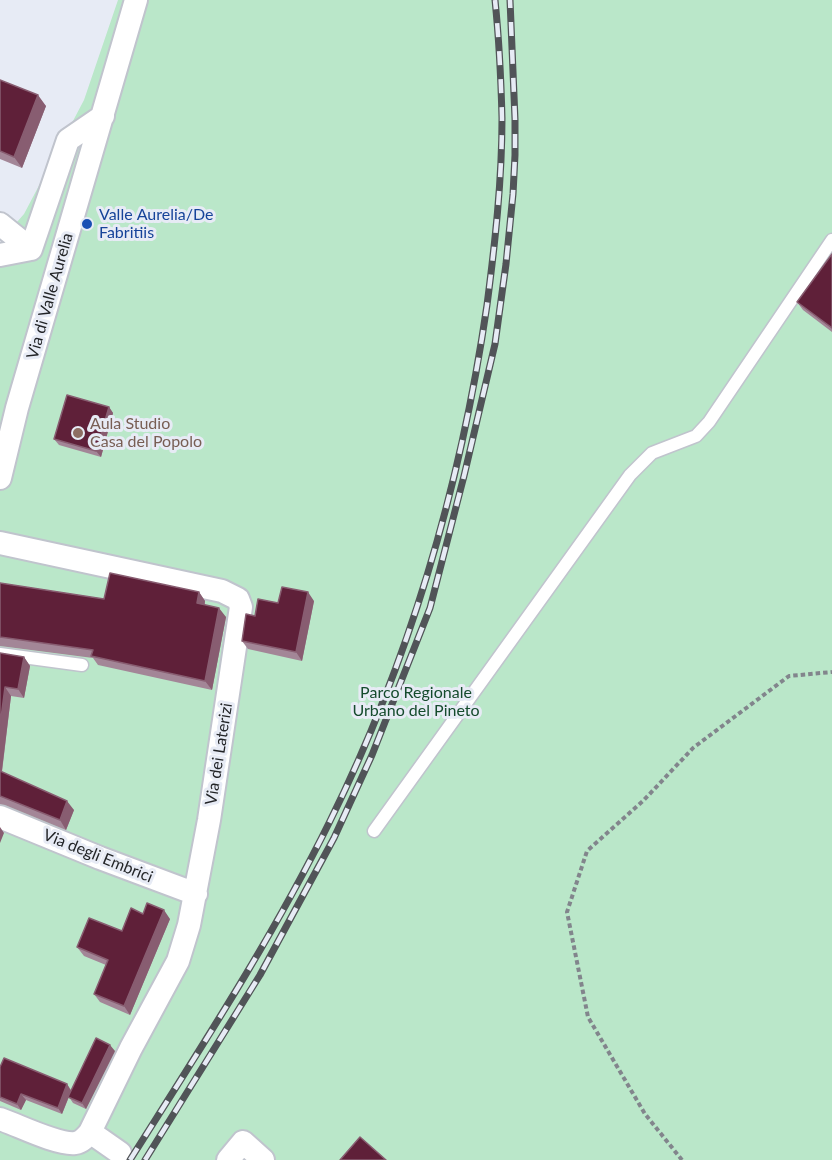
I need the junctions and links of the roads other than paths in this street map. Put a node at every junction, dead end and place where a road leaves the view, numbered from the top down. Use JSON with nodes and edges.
{"nodes":[{"id":1,"x":136,"y":0,"type":"edge"},
{"id":2,"x":103,"y":116,"type":"junction"},
{"id":3,"x":0,"y":224,"type":"edge"},
{"id":4,"x":832,"y":240,"type":"edge"},
{"id":5,"x":31,"y":249,"type":"junction"},
{"id":6,"x":0,"y":255,"type":"edge"},
{"id":7,"x":0,"y":478,"type":"edge"},
{"id":8,"x":0,"y":543,"type":"edge"},
{"id":9,"x":0,"y":654,"type":"edge"},
{"id":10,"x":82,"y":665,"type":"edge"},
{"id":11,"x":0,"y":817,"type":"edge"},
{"id":12,"x":374,"y":831,"type":"dead end"},
{"id":13,"x":196,"y":894,"type":"junction"},
{"id":14,"x":0,"y":1119,"type":"edge"},
{"id":15,"x":90,"y":1132,"type":"junction"},
{"id":16,"x":120,"y":1153,"type":"dead end"},
{"id":17,"x":228,"y":1160,"type":"edge"},
{"id":18,"x":263,"y":1160,"type":"edge"}],
"edges":[{"from":1,"to":2,"type":"street","name":"Via di Valle Aurelia"},
{"from":2,"to":5,"type":"street","name":"Via di Valle Aurelia"},
{"from":2,"to":7,"type":"street","name":"Via di Valle Aurelia"},
{"from":3,"to":5,"type":"street"},
{"from":4,"to":12,"type":"lane"},
{"from":5,"to":6,"type":"street","name":"Via di Valle Aurelia"},
{"from":8,"to":13,"type":"street","name":"Via dei Laterizi"},
{"from":9,"to":10,"type":"lane"},
{"from":11,"to":13,"type":"street","name":"Via degli Embrici"},
{"from":13,"to":15,"type":"street","name":"Via dei Laterizi"},
{"from":14,"to":15,"type":"street"},
{"from":15,"to":16,"type":"street"},
{"from":17,"to":18,"type":"street"}]}
